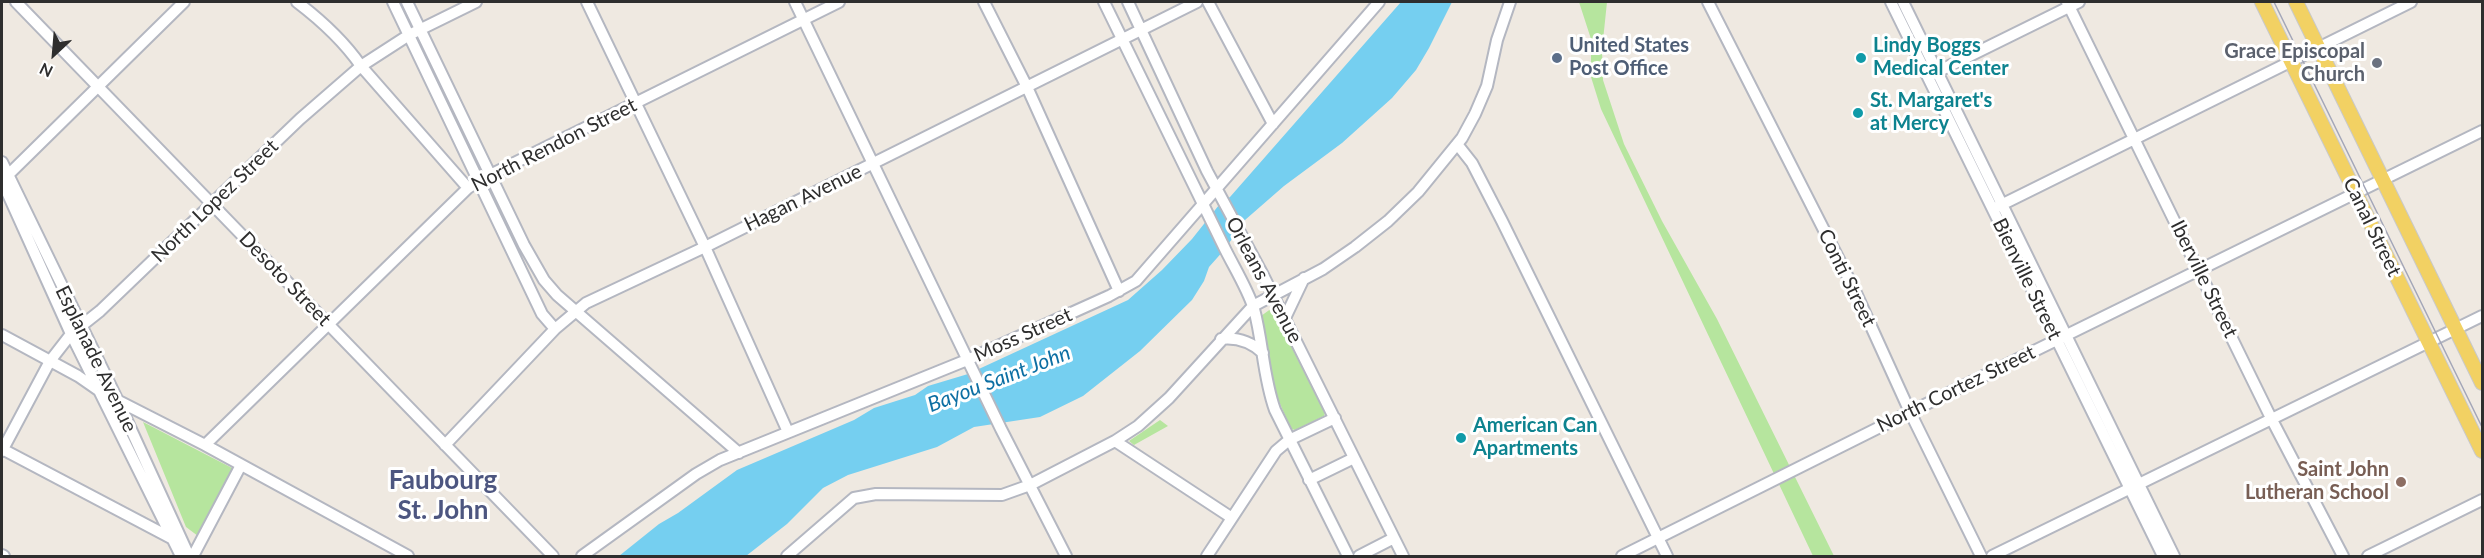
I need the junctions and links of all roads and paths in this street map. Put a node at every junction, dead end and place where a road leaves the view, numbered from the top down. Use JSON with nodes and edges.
{"nodes":[{"id":1,"x":16,"y":2,"type":"edge"},
{"id":2,"x":184,"y":2,"type":"edge"},
{"id":3,"x":297,"y":2,"type":"edge"},
{"id":4,"x":393,"y":2,"type":"edge"},
{"id":5,"x":407,"y":2,"type":"edge"},
{"id":6,"x":476,"y":2,"type":"edge"},
{"id":7,"x":587,"y":2,"type":"edge"},
{"id":8,"x":795,"y":2,"type":"edge"},
{"id":9,"x":839,"y":2,"type":"edge"},
{"id":10,"x":984,"y":2,"type":"edge"},
{"id":11,"x":1104,"y":2,"type":"edge"},
{"id":12,"x":1128,"y":2,"type":"edge"},
{"id":13,"x":1197,"y":2,"type":"edge"},
{"id":14,"x":1208,"y":2,"type":"edge"},
{"id":15,"x":1379,"y":2,"type":"edge"},
{"id":16,"x":1510,"y":2,"type":"edge"},
{"id":17,"x":1708,"y":2,"type":"edge"},
{"id":18,"x":1891,"y":2,"type":"edge"},
{"id":19,"x":1903,"y":2,"type":"edge"},
{"id":20,"x":2262,"y":2,"type":"edge"},
{"id":21,"x":2296,"y":2,"type":"edge"},
{"id":22,"x":2411,"y":2,"type":"edge"},
{"id":23,"x":2072,"y":3,"type":"edge"},
{"id":24,"x":803,"y":20,"type":"junction"},
{"id":25,"x":420,"y":29,"type":"junction"},
{"id":26,"x":1143,"y":29,"type":"junction"},
{"id":27,"x":409,"y":35,"type":"junction"},
{"id":28,"x":1123,"y":39,"type":"junction"},
{"id":29,"x":2319,"y":47,"type":"junction"},
{"id":30,"x":2291,"y":61,"type":"junction"},
{"id":31,"x":361,"y":66,"type":"junction"},
{"id":32,"x":1933,"y":74,"type":"junction"},
{"id":33,"x":98,"y":86,"type":"junction"},
{"id":34,"x":1027,"y":87,"type":"junction"},
{"id":35,"x":635,"y":103,"type":"junction"},
{"id":36,"x":1273,"y":124,"type":"junction"},
{"id":37,"x":2482,"y":131,"type":"edge"},
{"id":38,"x":2136,"y":139,"type":"junction"},
{"id":39,"x":1457,"y":144,"type":"junction"},
{"id":40,"x":2,"y":162,"type":"edge"},
{"id":41,"x":873,"y":163,"type":"junction"},
{"id":42,"x":484,"y":178,"type":"junction"},
{"id":43,"x":4,"y":179,"type":"edge"},
{"id":44,"x":2383,"y":180,"type":"junction"},
{"id":45,"x":468,"y":188,"type":"junction"},
{"id":46,"x":1216,"y":188,"type":"junction"},
{"id":47,"x":2356,"y":194,"type":"junction"},
{"id":48,"x":212,"y":203,"type":"junction"},
{"id":49,"x":1997,"y":207,"type":"junction"},
{"id":50,"x":1205,"y":208,"type":"junction"},
{"id":51,"x":705,"y":247,"type":"junction"},
{"id":52,"x":2200,"y":270,"type":"junction"},
{"id":53,"x":1304,"y":278,"type":"junction"},
{"id":54,"x":1119,"y":291,"type":"junction"},
{"id":55,"x":1273,"y":294,"type":"junction"},
{"id":56,"x":1253,"y":306,"type":"junction"},
{"id":57,"x":576,"y":311,"type":"junction"},
{"id":58,"x":2482,"y":316,"type":"edge"},
{"id":59,"x":1285,"y":318,"type":"junction"},
{"id":60,"x":328,"y":323,"type":"junction"},
{"id":61,"x":555,"y":329,"type":"junction"},
{"id":62,"x":2456,"y":329,"type":"junction"},
{"id":63,"x":76,"y":330,"type":"junction"},
{"id":64,"x":2,"y":336,"type":"edge"},
{"id":65,"x":2061,"y":337,"type":"junction"},
{"id":66,"x":1221,"y":339,"type":"junction"},
{"id":67,"x":2429,"y":342,"type":"junction"},
{"id":68,"x":1263,"y":353,"type":"junction"},
{"id":69,"x":50,"y":361,"type":"junction"},
{"id":70,"x":970,"y":365,"type":"junction"},
{"id":71,"x":2482,"y":383,"type":"edge"},
{"id":72,"x":100,"y":392,"type":"junction"},
{"id":73,"x":118,"y":401,"type":"junction"},
{"id":74,"x":1910,"y":412,"type":"junction"},
{"id":75,"x":1335,"y":418,"type":"junction"},
{"id":76,"x":2271,"y":418,"type":"junction"},
{"id":77,"x":788,"y":432,"type":"junction"},
{"id":78,"x":1289,"y":440,"type":"junction"},
{"id":79,"x":1115,"y":441,"type":"junction"},
{"id":80,"x":205,"y":445,"type":"junction"},
{"id":81,"x":445,"y":445,"type":"junction"},
{"id":82,"x":2,"y":449,"type":"edge"},
{"id":83,"x":2482,"y":452,"type":"edge"},
{"id":84,"x":739,"y":453,"type":"junction"},
{"id":85,"x":1354,"y":458,"type":"junction"},
{"id":86,"x":241,"y":465,"type":"junction"},
{"id":87,"x":1309,"y":480,"type":"junction"},
{"id":88,"x":1030,"y":484,"type":"junction"},
{"id":89,"x":2134,"y":486,"type":"junction"},
{"id":90,"x":2482,"y":500,"type":"edge"},
{"id":91,"x":1233,"y":518,"type":"junction"},
{"id":92,"x":1657,"y":537,"type":"junction"},
{"id":93,"x":1394,"y":538,"type":"junction"},
{"id":94,"x":173,"y":539,"type":"junction"},
{"id":95,"x":181,"y":556,"type":"edge"},
{"id":96,"x":191,"y":556,"type":"edge"},
{"id":97,"x":408,"y":556,"type":"edge"},
{"id":98,"x":553,"y":556,"type":"edge"},
{"id":99,"x":582,"y":556,"type":"edge"},
{"id":100,"x":787,"y":556,"type":"edge"},
{"id":101,"x":1066,"y":556,"type":"edge"},
{"id":102,"x":1207,"y":556,"type":"edge"},
{"id":103,"x":1348,"y":556,"type":"edge"},
{"id":104,"x":1359,"y":556,"type":"edge"},
{"id":105,"x":1404,"y":556,"type":"edge"},
{"id":106,"x":1622,"y":556,"type":"edge"},
{"id":107,"x":1667,"y":556,"type":"edge"},
{"id":108,"x":1981,"y":556,"type":"edge"},
{"id":109,"x":1992,"y":556,"type":"edge"},
{"id":110,"x":2163,"y":556,"type":"edge"},
{"id":111,"x":2174,"y":556,"type":"edge"},
{"id":112,"x":2343,"y":556,"type":"edge"},
{"id":113,"x":2368,"y":556,"type":"edge"}],
"edges":[{"from":1,"to":33,"type":"street","name":"Desoto Street"},
{"from":2,"to":33,"type":"street"},
{"from":3,"to":31,"type":"street"},
{"from":4,"to":27,"type":"street"},
{"from":5,"to":25,"type":"street"},
{"from":6,"to":25,"type":"street","name":"North Lopez Street"},
{"from":7,"to":35,"type":"street"},
{"from":8,"to":24,"type":"street"},
{"from":9,"to":24,"type":"street","name":"North Rendon Street"},
{"from":10,"to":34,"type":"street"},
{"from":11,"to":28,"type":"street","name":"Orleans Avenue"},
{"from":12,"to":26,"type":"street","name":"Orleans Avenue"},
{"from":13,"to":26,"type":"street","name":"Hagan Avenue"},
{"from":14,"to":36,"type":"street"},
{"from":15,"to":36,"type":"street","name":"Moss Street"},
{"from":16,"to":39,"type":"street"},
{"from":17,"to":74,"type":"street","name":"Conti Street"},
{"from":18,"to":32,"type":"street","name":"Bienville Street"},
{"from":19,"to":32,"type":"street","name":"Bienville Street"},
{"from":20,"to":30,"type":"main road","name":"Canal Street"},
{"from":21,"to":29,"type":"main road","name":"Canal Street"},
{"from":22,"to":29,"type":"street"},
{"from":23,"to":32,"type":"street"},
{"from":23,"to":38,"type":"street","name":"Iberville Street"},
{"from":24,"to":35,"type":"street","name":"North Rendon Street"},
{"from":24,"to":41,"type":"street"},
{"from":25,"to":27,"type":"street","name":"North Lopez Street"},
{"from":25,"to":42,"type":"street"},
{"from":26,"to":28,"type":"street","name":"Hagan Avenue"},
{"from":26,"to":46,"type":"street","name":"Orleans Avenue"},
{"from":27,"to":31,"type":"street","name":"North Lopez Street"},
{"from":27,"to":42,"type":"street"},
{"from":28,"to":34,"type":"street","name":"Hagan Avenue"},
{"from":28,"to":50,"type":"street","name":"Orleans Avenue"},
{"from":29,"to":30,"type":"street"},
{"from":29,"to":44,"type":"main road","name":"Canal Street"},
{"from":30,"to":38,"type":"street"},
{"from":30,"to":47,"type":"main road","name":"Canal Street"},
{"from":31,"to":45,"type":"street"},
{"from":31,"to":48,"type":"street","name":"North Lopez Street"},
{"from":32,"to":49,"type":"street","name":"Bienville Street"},
{"from":33,"to":43,"type":"street"},
{"from":33,"to":48,"type":"street","name":"Desoto Street"},
{"from":34,"to":41,"type":"street","name":"Hagan Avenue"},
{"from":34,"to":54,"type":"street"},
{"from":35,"to":42,"type":"street","name":"North Rendon Street"},
{"from":35,"to":51,"type":"street"},
{"from":36,"to":46,"type":"street","name":"Moss Street"},
{"from":37,"to":44,"type":"street","name":"North Cortez Street"},
{"from":38,"to":49,"type":"street"},
{"from":38,"to":52,"type":"street","name":"Iberville Street"},
{"from":39,"to":53,"type":"street"},
{"from":39,"to":92,"type":"street"},
{"from":40,"to":43,"type":"street","name":"Esplanade Avenue"},
{"from":41,"to":51,"type":"street","name":"Hagan Avenue"},
{"from":41,"to":70,"type":"street"},
{"from":42,"to":45,"type":"street","name":"North Rendon Street"},
{"from":42,"to":57,"type":"street"},
{"from":42,"to":61,"type":"street"},
{"from":43,"to":63,"type":"street","name":"Esplanade Avenue"},
{"from":44,"to":47,"type":"street","name":"North Cortez Street"},
{"from":44,"to":62,"type":"main road","name":"Canal Street"},
{"from":45,"to":60,"type":"street","name":"North Rendon Street"},
{"from":46,"to":50,"type":"street","name":"Moss Street"},
{"from":46,"to":55,"type":"street","name":"Orleans Avenue"},
{"from":47,"to":52,"type":"street","name":"North Cortez Street"},
{"from":47,"to":67,"type":"main road","name":"Canal Street"},
{"from":48,"to":60,"type":"street","name":"Desoto Street"},
{"from":48,"to":63,"type":"street","name":"North Lopez Street"},
{"from":49,"to":65,"type":"street","name":"Bienville Street"},
{"from":50,"to":54,"type":"street","name":"Moss Street"},
{"from":50,"to":56,"type":"street","name":"Orleans Avenue"},
{"from":51,"to":57,"type":"street","name":"Hagan Avenue"},
{"from":51,"to":77,"type":"street"},
{"from":52,"to":65,"type":"street","name":"North Cortez Street"},
{"from":52,"to":76,"type":"street","name":"Iberville Street"},
{"from":53,"to":55,"type":"street"},
{"from":53,"to":59,"type":"street"},
{"from":54,"to":70,"type":"street","name":"Moss Street"},
{"from":55,"to":56,"type":"street"},
{"from":55,"to":59,"type":"street","name":"Orleans Avenue"},
{"from":56,"to":66,"type":"street"},
{"from":56,"to":68,"type":"street","name":"Orleans Avenue"},
{"from":57,"to":61,"type":"street","name":"Hagan Avenue"},
{"from":57,"to":84,"type":"street"},
{"from":58,"to":62,"type":"street"},
{"from":59,"to":75,"type":"street","name":"Orleans Avenue"},
{"from":60,"to":80,"type":"street","name":"North Rendon Street"},
{"from":60,"to":81,"type":"street","name":"Desoto Street"},
{"from":61,"to":81,"type":"street","name":"Hagan Avenue"},
{"from":62,"to":67,"type":"street"},
{"from":62,"to":71,"type":"main road","name":"Canal Street"},
{"from":63,"to":69,"type":"street","name":"North Lopez Street"},
{"from":63,"to":72,"type":"street","name":"Esplanade Avenue"},
{"from":63,"to":73,"type":"street","name":"Esplanade Avenue"},
{"from":64,"to":69,"type":"street"},
{"from":65,"to":74,"type":"street","name":"North Cortez Street"},
{"from":65,"to":89,"type":"street","name":"Bienville Street"},
{"from":66,"to":68,"type":"street"},
{"from":66,"to":79,"type":"street"},
{"from":67,"to":76,"type":"street"},
{"from":67,"to":83,"type":"main road","name":"Canal Street"},
{"from":68,"to":78,"type":"street","name":"Orleans Avenue"},
{"from":69,"to":72,"type":"street"},
{"from":69,"to":82,"type":"street","name":"North Lopez Street"},
{"from":70,"to":77,"type":"street","name":"Moss Street"},
{"from":70,"to":88,"type":"street"},
{"from":72,"to":73,"type":"street"},
{"from":72,"to":94,"type":"street","name":"Esplanade Avenue"},
{"from":73,"to":80,"type":"street"},
{"from":73,"to":96,"type":"street","name":"Esplanade Avenue"},
{"from":74,"to":92,"type":"street","name":"North Cortez Street"},
{"from":74,"to":108,"type":"street","name":"Conti Street"},
{"from":75,"to":78,"type":"street"},
{"from":75,"to":85,"type":"street","name":"Orleans Avenue"},
{"from":76,"to":89,"type":"street"},
{"from":76,"to":112,"type":"street","name":"Iberville Street"},
{"from":77,"to":84,"type":"street","name":"Moss Street"},
{"from":78,"to":87,"type":"street","name":"Orleans Avenue"},
{"from":78,"to":91,"type":"street"},
{"from":79,"to":88,"type":"street"},
{"from":79,"to":91,"type":"street"},
{"from":80,"to":86,"type":"street"},
{"from":81,"to":98,"type":"street","name":"Desoto Street"},
{"from":82,"to":94,"type":"street"},
{"from":84,"to":99,"type":"street","name":"Moss Street"},
{"from":85,"to":87,"type":"street"},
{"from":85,"to":93,"type":"street","name":"Orleans Avenue"},
{"from":86,"to":96,"type":"street"},
{"from":86,"to":97,"type":"street"},
{"from":87,"to":103,"type":"street","name":"Orleans Avenue"},
{"from":88,"to":100,"type":"street"},
{"from":88,"to":101,"type":"street"},
{"from":89,"to":109,"type":"street"},
{"from":89,"to":110,"type":"street","name":"Bienville Street"},
{"from":89,"to":111,"type":"street","name":"Bienville Street"},
{"from":90,"to":113,"type":"street"},
{"from":91,"to":102,"type":"street"},
{"from":92,"to":106,"type":"street","name":"North Cortez Street"},
{"from":92,"to":107,"type":"street"},
{"from":93,"to":104,"type":"street"},
{"from":93,"to":105,"type":"street","name":"Orleans Avenue"},
{"from":94,"to":95,"type":"street","name":"Esplanade Avenue"}]}
